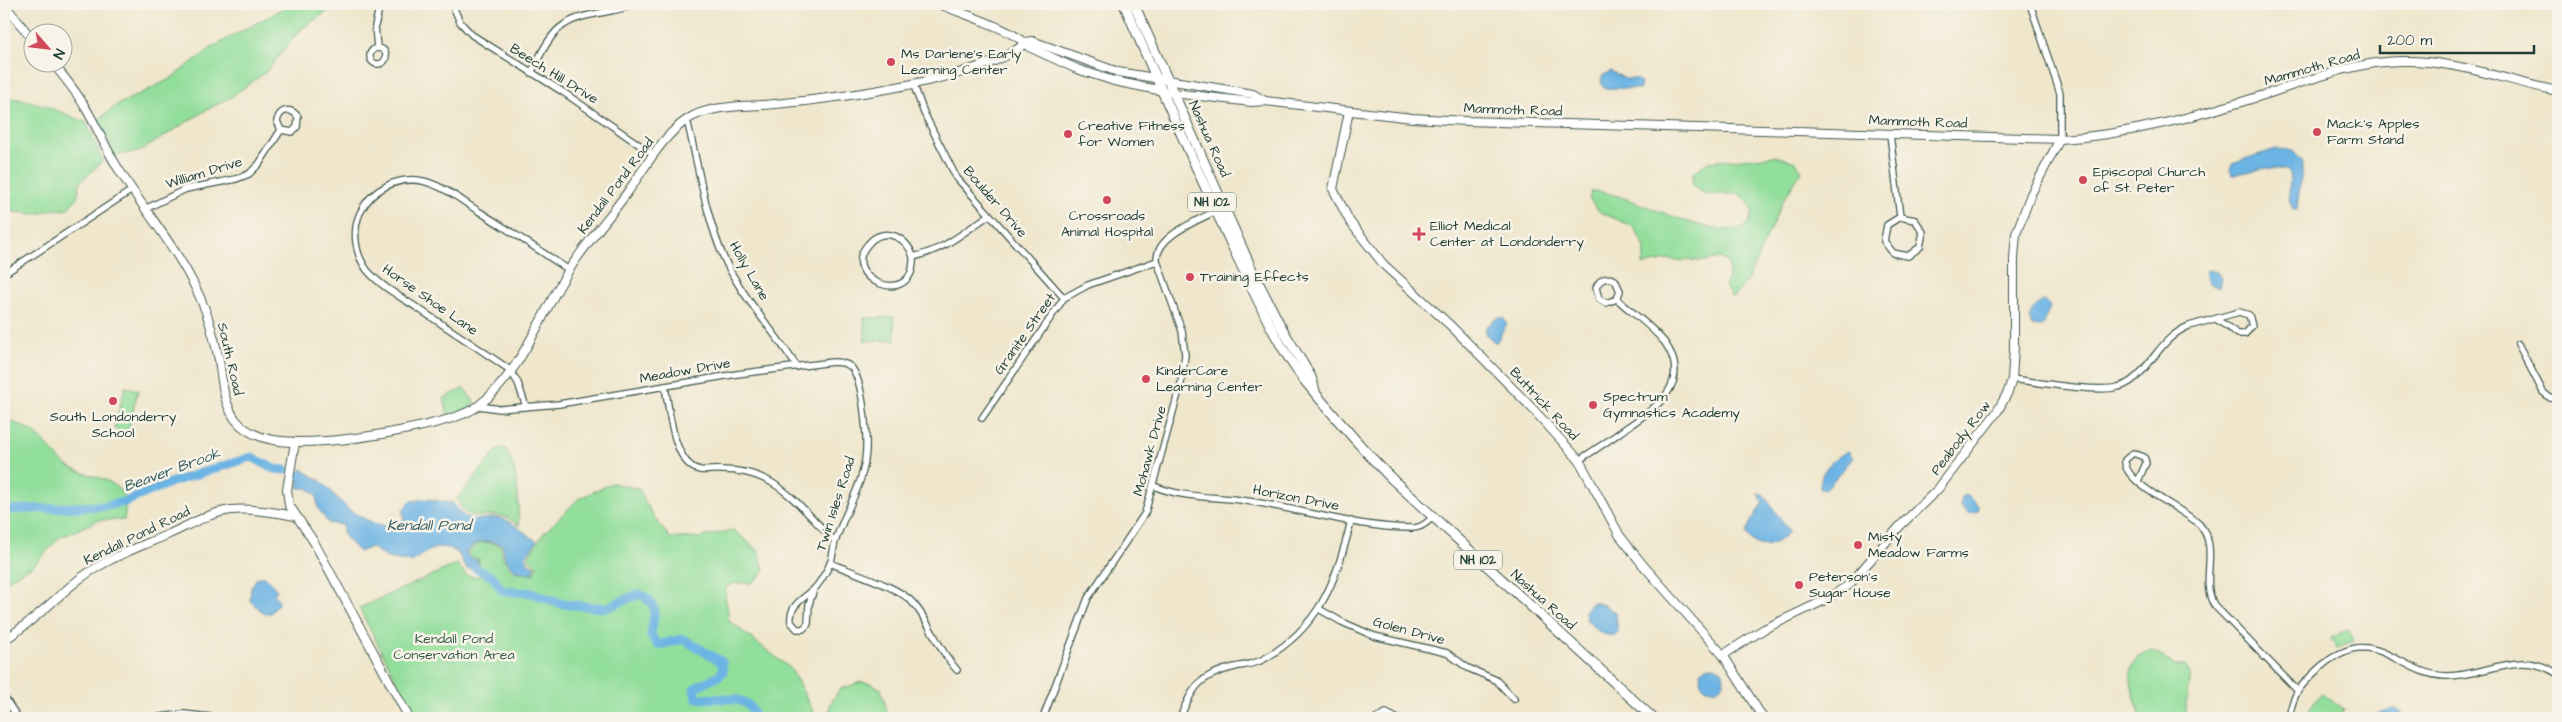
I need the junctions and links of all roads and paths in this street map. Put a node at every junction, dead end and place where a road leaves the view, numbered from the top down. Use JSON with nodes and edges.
{"nodes":[{"id":1,"x":4,"y":4,"type":"edge"},
{"id":2,"x":380,"y":4,"type":"edge"},
{"id":3,"x":452,"y":4,"type":"edge"},
{"id":4,"x":613,"y":4,"type":"edge"},
{"id":5,"x":630,"y":4,"type":"edge"},
{"id":6,"x":939,"y":4,"type":"edge"},
{"id":7,"x":1124,"y":4,"type":"edge"},
{"id":8,"x":1134,"y":4,"type":"edge"},
{"id":9,"x":2030,"y":4,"type":"edge"},
{"id":10,"x":612,"y":11,"type":"junction"},
{"id":11,"x":22,"y":26,"type":"edge"},
{"id":12,"x":1026,"y":42,"type":"junction"},
{"id":13,"x":377,"y":48,"type":"dead end"},
{"id":14,"x":60,"y":72,"type":"edge"},
{"id":15,"x":531,"y":73,"type":"junction"},
{"id":16,"x":1156,"y":79,"type":"junction"},
{"id":17,"x":1170,"y":82,"type":"junction"},
{"id":18,"x":913,"y":83,"type":"junction"},
{"id":19,"x":1161,"y":91,"type":"junction"},
{"id":20,"x":2558,"y":91,"type":"edge"},
{"id":21,"x":1173,"y":93,"type":"junction"},
{"id":22,"x":1265,"y":101,"type":"junction"},
{"id":23,"x":1349,"y":111,"type":"junction"},
{"id":24,"x":687,"y":120,"type":"junction"},
{"id":25,"x":281,"y":130,"type":"dead end"},
{"id":26,"x":1890,"y":134,"type":"junction"},
{"id":27,"x":2060,"y":139,"type":"junction"},
{"id":28,"x":654,"y":155,"type":"junction"},
{"id":29,"x":132,"y":190,"type":"junction"},
{"id":30,"x":146,"y":209,"type":"junction"},
{"id":31,"x":1220,"y":209,"type":"junction"},
{"id":32,"x":988,"y":216,"type":"junction"},
{"id":33,"x":1900,"y":217,"type":"junction"},
{"id":34,"x":913,"y":256,"type":"junction"},
{"id":35,"x":1157,"y":260,"type":"junction"},
{"id":36,"x":569,"y":270,"type":"junction"},
{"id":37,"x":4,"y":274,"type":"edge"},
{"id":38,"x":1064,"y":298,"type":"junction"},
{"id":39,"x":1617,"y":299,"type":"junction"},
{"id":40,"x":2216,"y":319,"type":"junction"},
{"id":41,"x":2518,"y":344,"type":"dead end"},
{"id":42,"x":848,"y":365,"type":"joint"},
{"id":43,"x":797,"y":367,"type":"junction"},
{"id":44,"x":510,"y":370,"type":"junction"},
{"id":45,"x":2012,"y":379,"type":"junction"},
{"id":46,"x":665,"y":386,"type":"junction"},
{"id":47,"x":2558,"y":399,"type":"edge"},
{"id":48,"x":479,"y":406,"type":"junction"},
{"id":49,"x":526,"y":407,"type":"junction"},
{"id":50,"x":982,"y":418,"type":"dead end"},
{"id":51,"x":295,"y":442,"type":"junction"},
{"id":52,"x":1579,"y":460,"type":"junction"},
{"id":53,"x":2138,"y":481,"type":"junction"},
{"id":54,"x":1154,"y":486,"type":"junction"},
{"id":55,"x":287,"y":500,"type":"junction"},
{"id":56,"x":272,"y":512,"type":"junction"},
{"id":57,"x":296,"y":516,"type":"junction"},
{"id":58,"x":1432,"y":518,"type":"junction"},
{"id":59,"x":1351,"y":521,"type":"junction"},
{"id":60,"x":835,"y":541,"type":"junction"},
{"id":61,"x":830,"y":563,"type":"junction"},
{"id":62,"x":814,"y":589,"type":"junction"},
{"id":63,"x":1319,"y":609,"type":"junction"},
{"id":64,"x":4,"y":640,"type":"edge"},
{"id":65,"x":1723,"y":655,"type":"junction"},
{"id":66,"x":956,"y":670,"type":"dead end"},
{"id":67,"x":2558,"y":674,"type":"edge"},
{"id":68,"x":2297,"y":690,"type":"junction"},
{"id":69,"x":4,"y":697,"type":"edge"},
{"id":70,"x":1514,"y":699,"type":"dead end"},
{"id":71,"x":18,"y":718,"type":"edge"},
{"id":72,"x":152,"y":718,"type":"edge"},
{"id":73,"x":219,"y":718,"type":"edge"},
{"id":74,"x":409,"y":718,"type":"edge"},
{"id":75,"x":1043,"y":718,"type":"edge"},
{"id":76,"x":1180,"y":718,"type":"edge"},
{"id":77,"x":1376,"y":718,"type":"edge"},
{"id":78,"x":1396,"y":718,"type":"edge"},
{"id":79,"x":1653,"y":718,"type":"edge"},
{"id":80,"x":1763,"y":718,"type":"edge"},
{"id":81,"x":2289,"y":718,"type":"edge"}],
"edges":[{"from":1,"to":11,"type":"street"},
{"from":2,"to":13,"type":"street"},
{"from":3,"to":15,"type":"street","name":"Beech Hill Drive"},
{"from":4,"to":10,"type":"street"},
{"from":5,"to":10,"type":"street"},
{"from":6,"to":12,"type":"street","name":"Mammoth Road"},
{"from":7,"to":16,"type":"main road","name":"Nashua Road","number":"NH 102"},
{"from":8,"to":17,"type":"main road","name":"Nashua Road","number":"NH 102"},
{"from":9,"to":27,"type":"street"},
{"from":10,"to":15,"type":"street"},
{"from":12,"to":16,"type":"street","name":"Mammoth Road"},
{"from":12,"to":18,"type":"street","name":"Kendall Pond Road"},
{"from":12,"to":19,"type":"street","name":"Mammoth Road"},
{"from":14,"to":29,"type":"street","name":"South Road"},
{"from":15,"to":28,"type":"street","name":"Beech Hill Drive"},
{"from":16,"to":17,"type":"street","name":"Mammoth Road"},
{"from":16,"to":19,"type":"main road","name":"Nashua Road","number":"NH 102"},
{"from":17,"to":21,"type":"main road","name":"Nashua Road","number":"NH 102"},
{"from":17,"to":22,"type":"street","name":"Mammoth Road"},
{"from":18,"to":24,"type":"street","name":"Kendall Pond Road"},
{"from":18,"to":32,"type":"street","name":"Boulder Drive"},
{"from":19,"to":21,"type":"street","name":"Mammoth Road"},
{"from":19,"to":31,"type":"main road","name":"Nashua Road","number":"NH 102"},
{"from":20,"to":27,"type":"street","name":"Mammoth Road"},
{"from":21,"to":22,"type":"street","name":"Mammoth Road"},
{"from":21,"to":31,"type":"main road","name":"Nashua Road","number":"NH 102"},
{"from":22,"to":23,"type":"street","name":"Mammoth Road"},
{"from":23,"to":26,"type":"street","name":"Mammoth Road"},
{"from":23,"to":52,"type":"street","name":"Buttrick Road"},
{"from":24,"to":28,"type":"street","name":"Kendall Pond Road"},
{"from":24,"to":43,"type":"street","name":"Holly Lane"},
{"from":25,"to":30,"type":"street","name":"William Drive"},
{"from":26,"to":27,"type":"street","name":"Mammoth Road"},
{"from":26,"to":33,"type":"street"},
{"from":27,"to":45,"type":"street","name":"Peabody Row"},
{"from":28,"to":36,"type":"street","name":"Kendall Pond Road"},
{"from":29,"to":30,"type":"street","name":"South Road"},
{"from":29,"to":37,"type":"street"},
{"from":30,"to":51,"type":"street","name":"South Road"},
{"from":31,"to":35,"type":"street"},
{"from":31,"to":58,"type":"main road","name":"Nashua Road","number":"NH 102"},
{"from":32,"to":34,"type":"street"},
{"from":32,"to":38,"type":"street","name":"Boulder Drive"},
{"from":33,"to":33,"type":"street"},
{"from":34,"to":34,"type":"street"},
{"from":35,"to":38,"type":"street","name":"Granite Street"},
{"from":35,"to":54,"type":"street","name":"Mohawk Drive"},
{"from":36,"to":44,"type":"street","name":"Kendall Pond Road"},
{"from":36,"to":44,"type":"street","name":"Horse Shoe Lane"},
{"from":38,"to":50,"type":"street","name":"Granite Street"},
{"from":39,"to":39,"type":"street"},
{"from":39,"to":52,"type":"street"},
{"from":40,"to":40,"type":"street"},
{"from":40,"to":45,"type":"street"},
{"from":41,"to":47,"type":"street"},
{"from":42,"to":43,"type":"street","name":"Meadow Drive"},
{"from":42,"to":60,"type":"street","name":"Twin Isles Road"},
{"from":43,"to":46,"type":"street","name":"Meadow Drive"},
{"from":44,"to":48,"type":"street","name":"Kendall Pond Road"},
{"from":44,"to":49,"type":"street"},
{"from":45,"to":65,"type":"street","name":"Peabody Row"},
{"from":46,"to":49,"type":"street","name":"Meadow Drive"},
{"from":46,"to":60,"type":"street"},
{"from":48,"to":49,"type":"street","name":"Meadow Drive"},
{"from":48,"to":51,"type":"street","name":"Kendall Pond Road"},
{"from":51,"to":55,"type":"street"},
{"from":52,"to":65,"type":"street","name":"Buttrick Road"},
{"from":53,"to":53,"type":"street"},
{"from":53,"to":68,"type":"street"},
{"from":54,"to":59,"type":"street","name":"Horizon Drive"},
{"from":54,"to":75,"type":"street","name":"Mohawk Drive"},
{"from":55,"to":56,"type":"street"},
{"from":55,"to":57,"type":"street"},
{"from":56,"to":57,"type":"street","name":"Kendall Pond Road"},
{"from":56,"to":64,"type":"street","name":"Kendall Pond Road"},
{"from":57,"to":74,"type":"street"},
{"from":58,"to":59,"type":"street","name":"Horizon Drive"},
{"from":58,"to":79,"type":"main road","name":"Nashua Road","number":"NH 102"},
{"from":59,"to":63,"type":"street"},
{"from":60,"to":61,"type":"street","name":"Twin Isles Road"},
{"from":61,"to":62,"type":"street","name":"Twin Isles Road"},
{"from":61,"to":66,"type":"street"},
{"from":62,"to":62,"type":"street","name":"Twin Isles Road"},
{"from":63,"to":70,"type":"street","name":"Golen Drive"},
{"from":63,"to":76,"type":"street"},
{"from":65,"to":80,"type":"street","name":"Buttrick Road"},
{"from":67,"to":68,"type":"street"},
{"from":68,"to":81,"type":"street"},
{"from":69,"to":71,"type":"street"},
{"from":72,"to":73,"type":"street"},
{"from":77,"to":78,"type":"street"}]}
